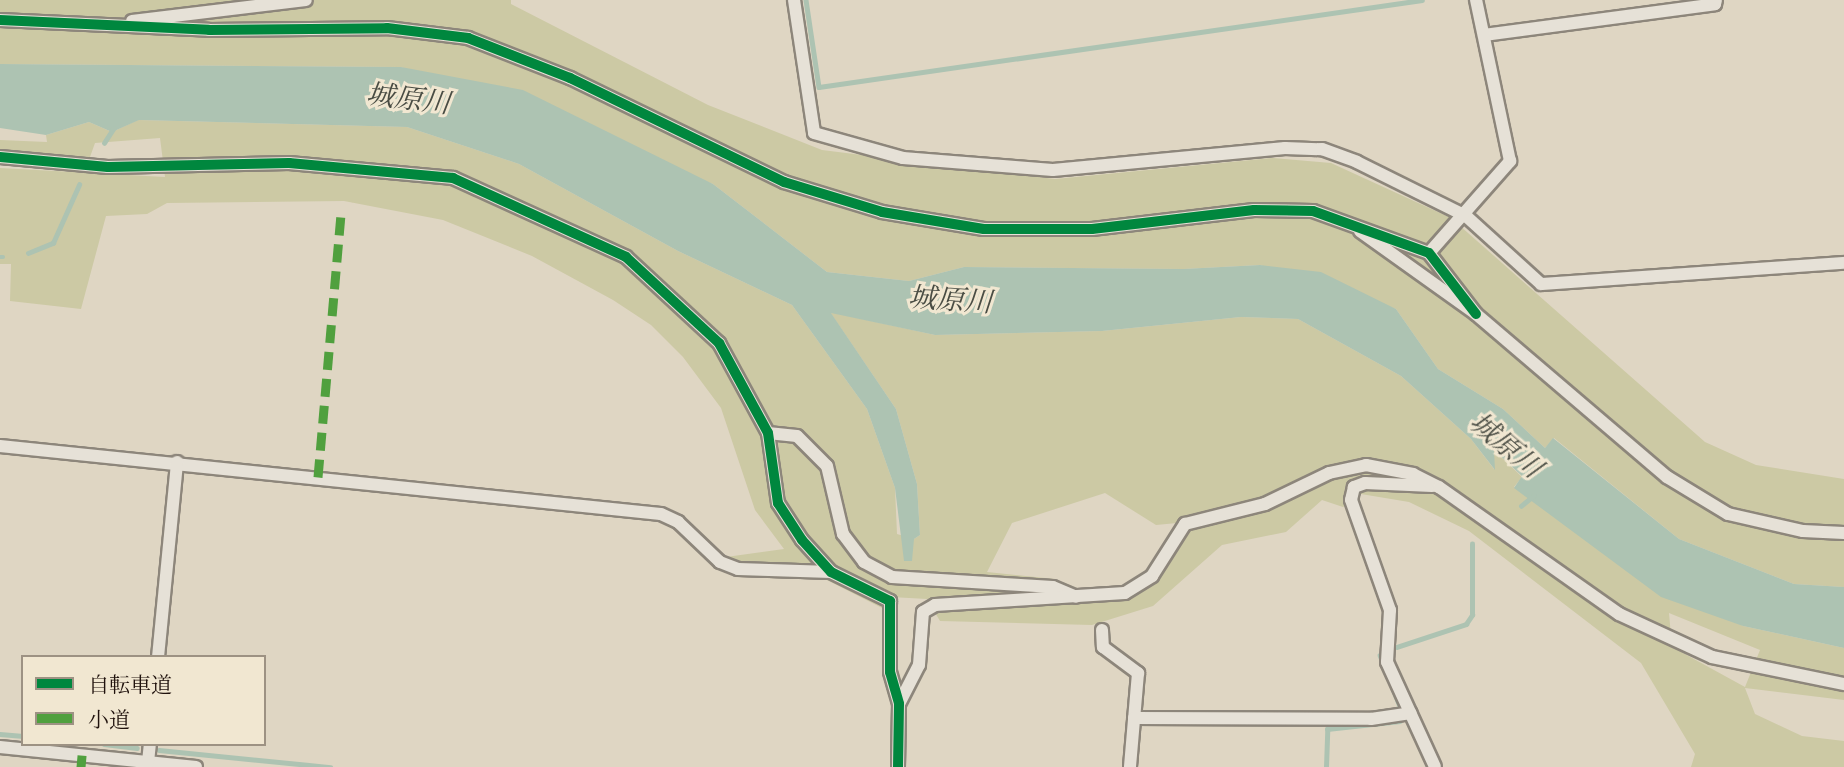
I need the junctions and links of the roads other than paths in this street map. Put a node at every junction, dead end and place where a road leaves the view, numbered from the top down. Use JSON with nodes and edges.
{"nodes":[{"id":1,"x":306,"y":0,"type":"edge"},
{"id":2,"x":794,"y":0,"type":"edge"},
{"id":3,"x":1476,"y":0,"type":"edge"},
{"id":4,"x":1716,"y":0,"type":"edge"},
{"id":5,"x":0,"y":20,"type":"edge"},
{"id":6,"x":108,"y":24,"type":"junction"},
{"id":7,"x":1483,"y":35,"type":"junction"},
{"id":8,"x":0,"y":157,"type":"edge"},
{"id":9,"x":1466,"y":216,"type":"junction"},
{"id":10,"x":1345,"y":221,"type":"junction"},
{"id":11,"x":1430,"y":253,"type":"junction"},
{"id":12,"x":1844,"y":263,"type":"edge"},
{"id":13,"x":1476,"y":314,"type":"junction"},
{"id":14,"x":768,"y":433,"type":"junction"},
{"id":15,"x":0,"y":446,"type":"edge"},
{"id":16,"x":177,"y":462,"type":"junction"},
{"id":17,"x":1439,"y":487,"type":"junction"},
{"id":18,"x":1844,"y":533,"type":"edge"},
{"id":19,"x":831,"y":572,"type":"junction"},
{"id":20,"x":1080,"y":598,"type":"junction"},
{"id":21,"x":1102,"y":629,"type":"dead end"},
{"id":22,"x":158,"y":655,"type":"edge"},
{"id":23,"x":1844,"y":684,"type":"edge"},
{"id":24,"x":899,"y":704,"type":"junction"},
{"id":25,"x":1411,"y":713,"type":"junction"},
{"id":26,"x":1134,"y":718,"type":"junction"},
{"id":27,"x":150,"y":746,"type":"edge"},
{"id":28,"x":0,"y":747,"type":"edge"},
{"id":29,"x":148,"y":762,"type":"junction"},
{"id":30,"x":196,"y":767,"type":"edge"},
{"id":31,"x":898,"y":767,"type":"edge"},
{"id":32,"x":1130,"y":767,"type":"edge"},
{"id":33,"x":1435,"y":767,"type":"edge"}],
"edges":[{"from":1,"to":6,"type":"street"},
{"from":2,"to":9,"type":"street"},
{"from":3,"to":7,"type":"street"},
{"from":4,"to":7,"type":"street"},
{"from":5,"to":6,"type":"street"},
{"from":6,"to":10,"type":"street"},
{"from":7,"to":9,"type":"street"},
{"from":8,"to":14,"type":"street"},
{"from":9,"to":11,"type":"street"},
{"from":9,"to":12,"type":"street"},
{"from":10,"to":11,"type":"street"},
{"from":10,"to":13,"type":"street"},
{"from":11,"to":13,"type":"street"},
{"from":13,"to":18,"type":"street"},
{"from":14,"to":19,"type":"street"},
{"from":14,"to":20,"type":"street"},
{"from":15,"to":16,"type":"street"},
{"from":16,"to":19,"type":"street"},
{"from":16,"to":22,"type":"street"},
{"from":17,"to":20,"type":"street"},
{"from":17,"to":23,"type":"street"},
{"from":17,"to":25,"type":"street"},
{"from":19,"to":24,"type":"street"},
{"from":20,"to":24,"type":"street"},
{"from":21,"to":26,"type":"street"},
{"from":24,"to":31,"type":"street"},
{"from":25,"to":26,"type":"street"},
{"from":25,"to":33,"type":"street"},
{"from":26,"to":32,"type":"street"},
{"from":27,"to":29,"type":"street"},
{"from":28,"to":29,"type":"street"},
{"from":29,"to":30,"type":"street"}]}
